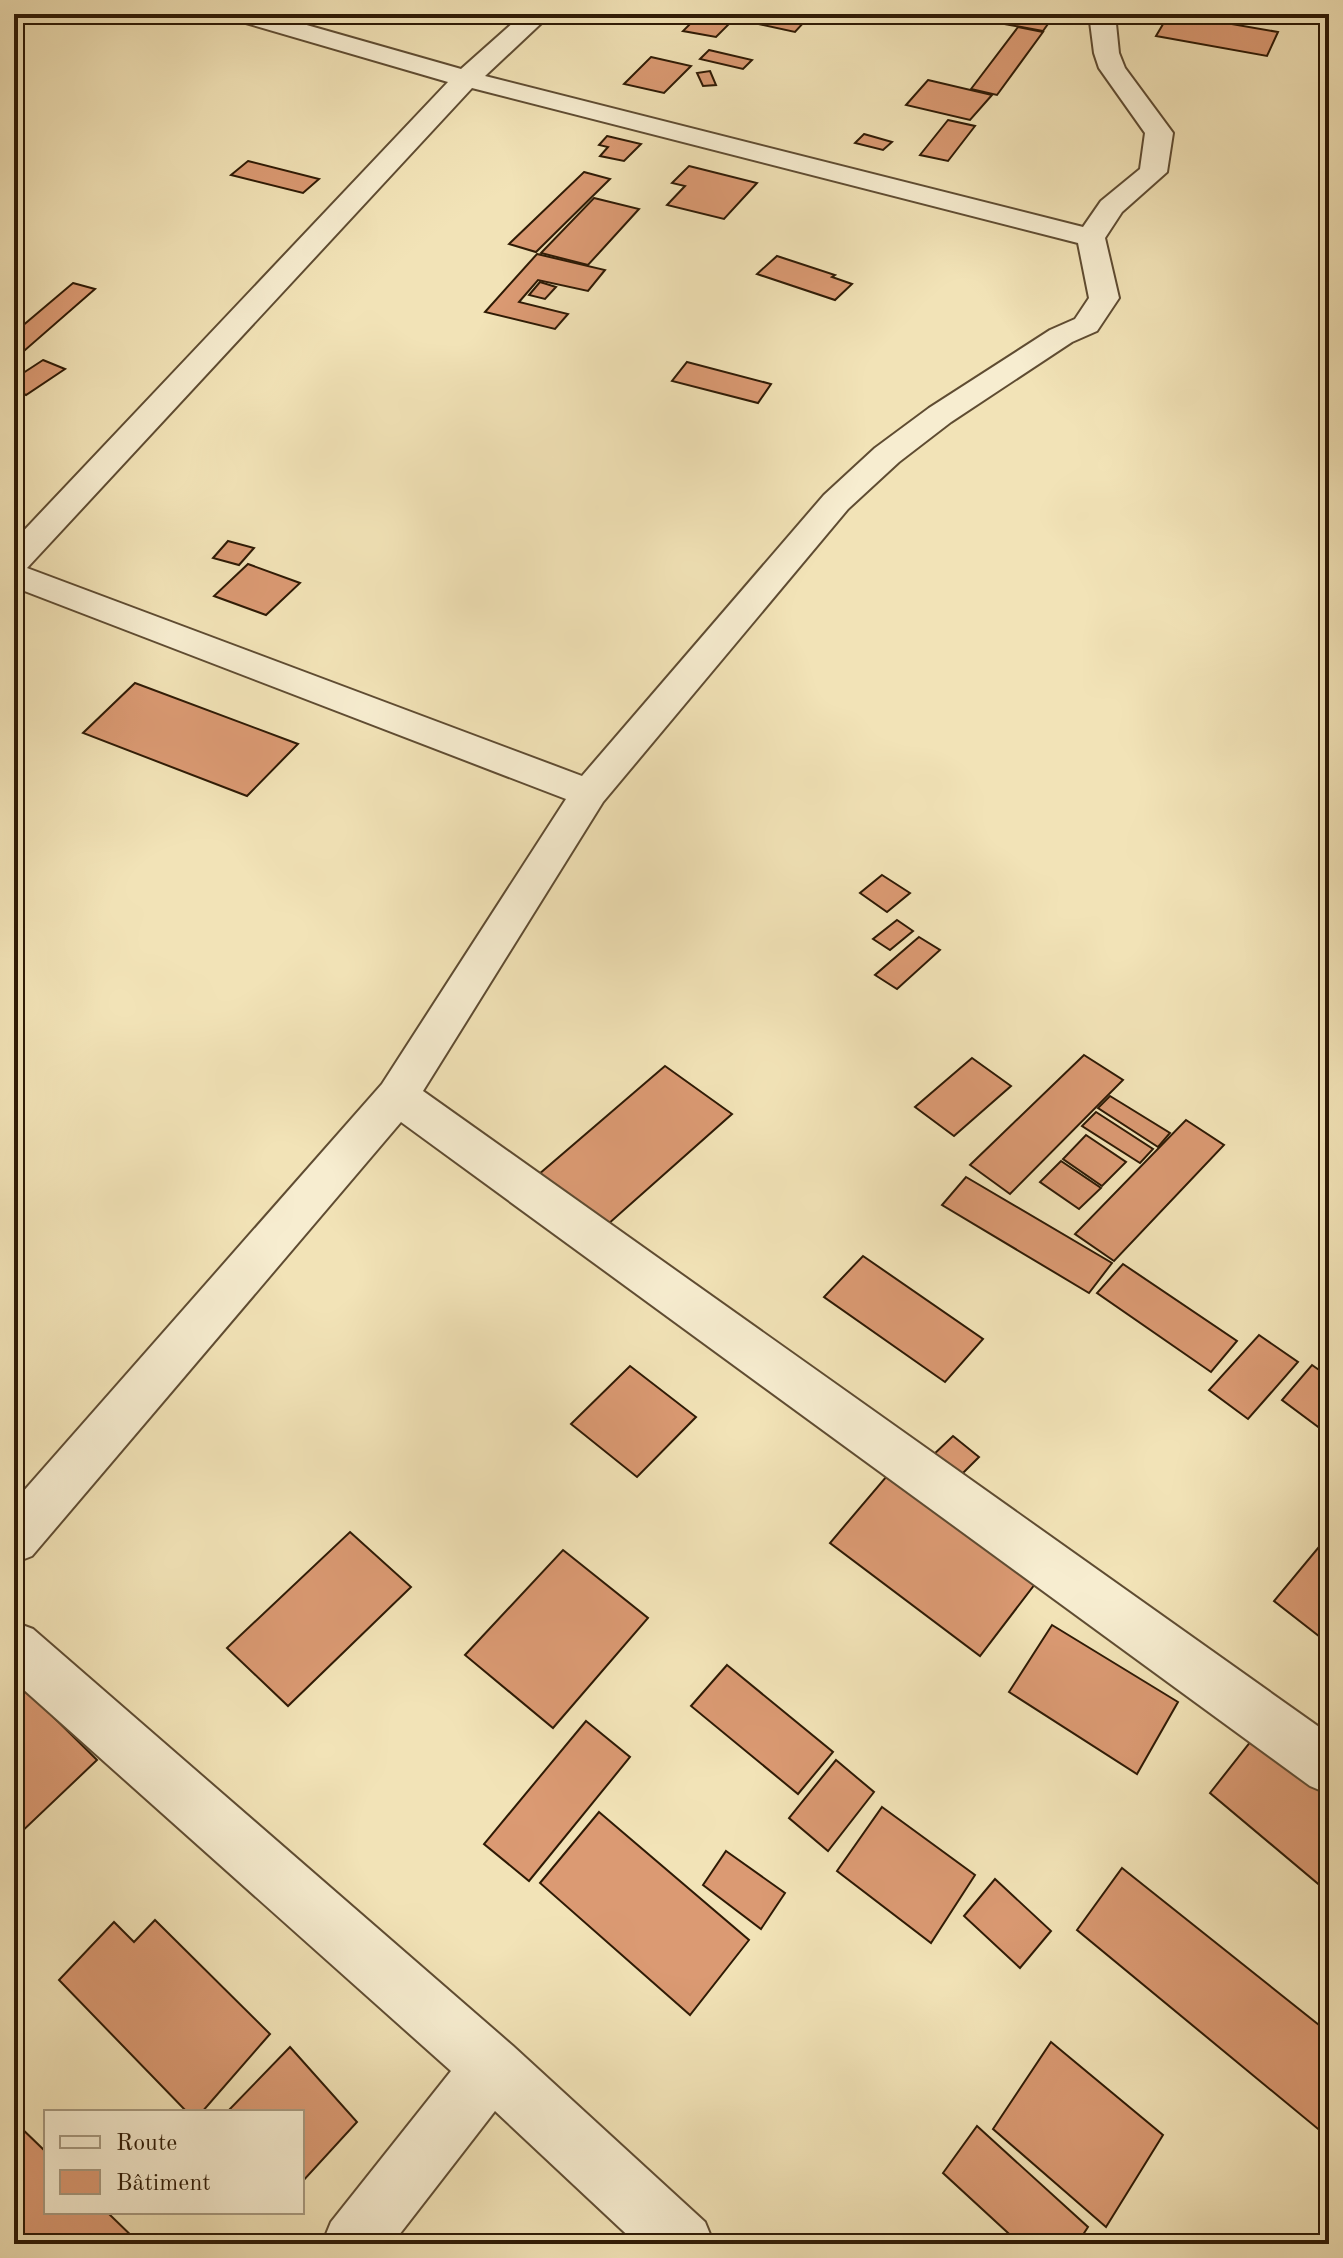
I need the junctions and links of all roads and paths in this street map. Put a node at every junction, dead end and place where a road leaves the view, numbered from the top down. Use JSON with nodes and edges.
{"nodes":[{"id":1,"x":241,"y":14,"type":"edge"},
{"id":2,"x":538,"y":14,"type":"edge"},
{"id":3,"x":1102,"y":14,"type":"edge"},
{"id":4,"x":466,"y":79,"type":"junction"},
{"id":5,"x":1091,"y":238,"type":"junction"},
{"id":6,"x":14,"y":561,"type":"edge"},
{"id":7,"x":14,"y":575,"type":"edge"},
{"id":8,"x":589,"y":793,"type":"junction"},
{"id":9,"x":397,"y":1096,"type":"junction"},
{"id":10,"x":14,"y":1539,"type":"edge"},
{"id":11,"x":14,"y":1647,"type":"edge"},
{"id":12,"x":1329,"y":1767,"type":"edge"},
{"id":13,"x":492,"y":2067,"type":"junction"},
{"id":14,"x":353,"y":2244,"type":"edge"},
{"id":15,"x":683,"y":2244,"type":"edge"}],
"edges":[{"from":1,"to":4,"type":"street"},
{"from":2,"to":4,"type":"street"},
{"from":3,"to":5,"type":"street"},
{"from":4,"to":5,"type":"street"},
{"from":4,"to":6,"type":"street"},
{"from":5,"to":8,"type":"street"},
{"from":7,"to":8,"type":"street"},
{"from":8,"to":9,"type":"street"},
{"from":9,"to":10,"type":"street"},
{"from":9,"to":12,"type":"street"},
{"from":11,"to":13,"type":"street"},
{"from":13,"to":14,"type":"street"},
{"from":13,"to":15,"type":"street"}]}
